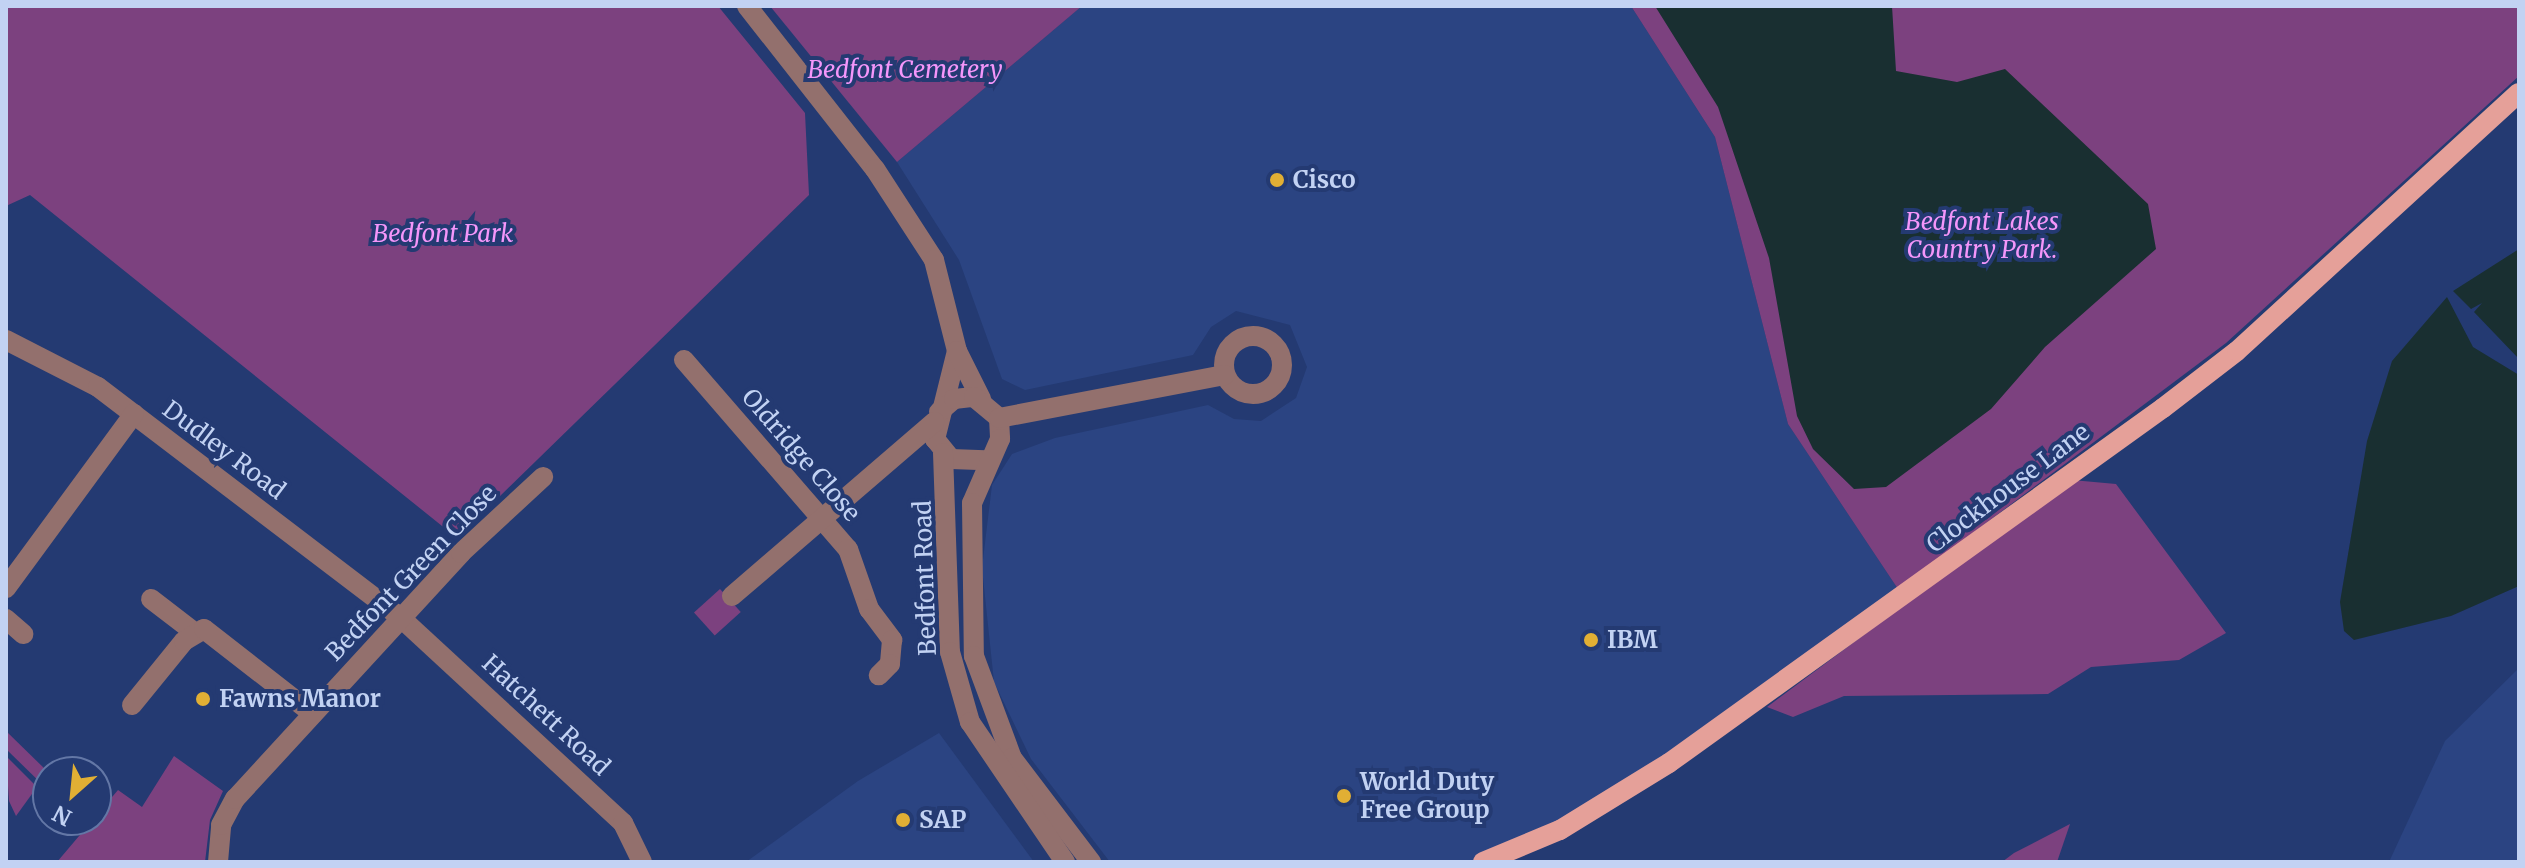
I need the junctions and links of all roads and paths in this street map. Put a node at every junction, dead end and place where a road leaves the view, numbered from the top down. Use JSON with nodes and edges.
{"nodes":[{"id":1,"x":747,"y":6,"type":"edge"},
{"id":2,"x":2519,"y":93,"type":"edge"},
{"id":3,"x":6,"y":340,"type":"edge"},
{"id":4,"x":957,"y":351,"type":"junction"},
{"id":5,"x":684,"y":360,"type":"dead end"},
{"id":6,"x":1225,"y":375,"type":"dead end"},
{"id":7,"x":981,"y":399,"type":"junction"},
{"id":8,"x":134,"y":414,"type":"junction"},
{"id":9,"x":937,"y":417,"type":"junction"},
{"id":10,"x":999,"y":418,"type":"junction"},
{"id":11,"x":943,"y":453,"type":"junction"},
{"id":12,"x":898,"y":455,"type":"junction"},
{"id":13,"x":985,"y":460,"type":"junction"},
{"id":14,"x":543,"y":477,"type":"dead end"},
{"id":15,"x":821,"y":517,"type":"junction"},
{"id":16,"x":6,"y":588,"type":"edge"},
{"id":17,"x":732,"y":596,"type":"dead end"},
{"id":18,"x":151,"y":599,"type":"dead end"},
{"id":19,"x":401,"y":618,"type":"junction"},
{"id":20,"x":6,"y":619,"type":"edge"},
{"id":21,"x":194,"y":632,"type":"junction"},
{"id":22,"x":23,"y":634,"type":"dead end"},
{"id":23,"x":879,"y":675,"type":"dead end"},
{"id":24,"x":132,"y":705,"type":"dead end"},
{"id":25,"x":313,"y":714,"type":"junction"},
{"id":26,"x":218,"y":862,"type":"edge"},
{"id":27,"x":642,"y":862,"type":"edge"},
{"id":28,"x":1065,"y":862,"type":"edge"},
{"id":29,"x":1091,"y":862,"type":"edge"},
{"id":30,"x":1483,"y":862,"type":"edge"}],
"edges":[{"from":1,"to":4,"type":"street"},
{"from":2,"to":30,"type":"main road","name":"Clockhouse Lane"},
{"from":3,"to":8,"type":"street","name":"Dudley Road"},
{"from":4,"to":7,"type":"street"},
{"from":4,"to":9,"type":"street"},
{"from":5,"to":15,"type":"street","name":"Oldridge Close"},
{"from":6,"to":10,"type":"street"},
{"from":7,"to":9,"type":"street"},
{"from":7,"to":10,"type":"street"},
{"from":8,"to":16,"type":"street"},
{"from":8,"to":19,"type":"street","name":"Dudley Road"},
{"from":9,"to":11,"type":"street","name":"Bedfont Road"},
{"from":9,"to":12,"type":"street"},
{"from":10,"to":13,"type":"street","name":"Bedfont Road"},
{"from":11,"to":12,"type":"street"},
{"from":11,"to":13,"type":"street"},
{"from":11,"to":28,"type":"street","name":"Bedfont Road"},
{"from":12,"to":15,"type":"street"},
{"from":13,"to":29,"type":"street","name":"Bedfont Road"},
{"from":14,"to":19,"type":"street","name":"Bedfont Green Close"},
{"from":15,"to":17,"type":"street"},
{"from":15,"to":23,"type":"street","name":"Oldridge Close"},
{"from":18,"to":21,"type":"street"},
{"from":19,"to":25,"type":"street","name":"Bedfont Green Close"},
{"from":19,"to":27,"type":"street","name":"Hatchett Road"},
{"from":20,"to":22,"type":"street"},
{"from":21,"to":24,"type":"street"},
{"from":21,"to":25,"type":"street"},
{"from":25,"to":26,"type":"street","name":"Bedfont Green Close"}]}
